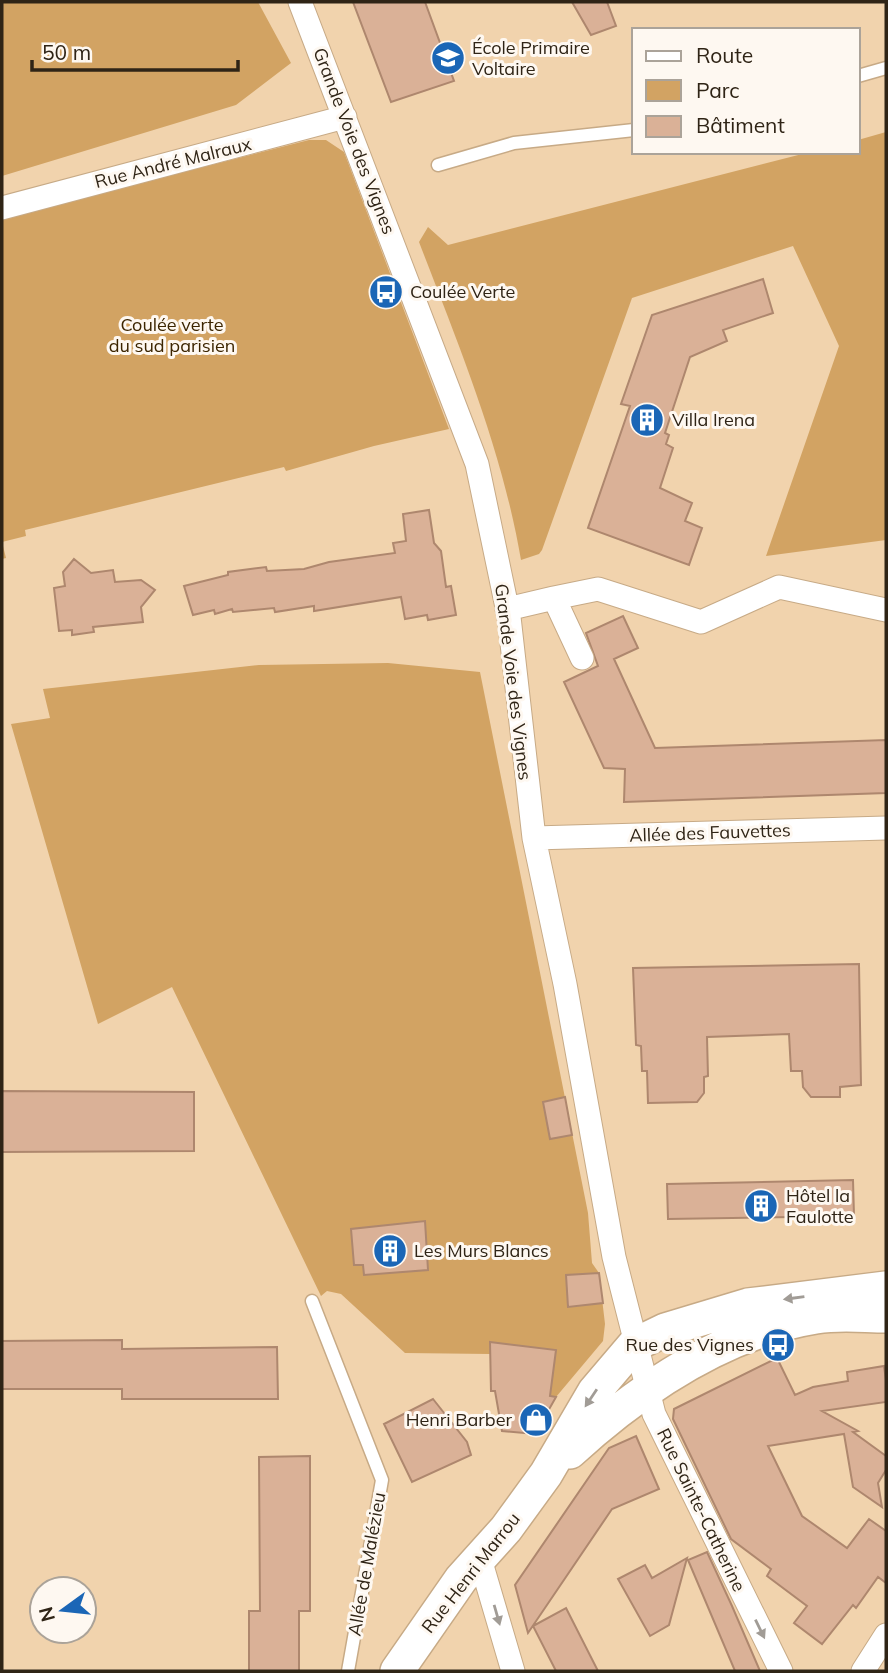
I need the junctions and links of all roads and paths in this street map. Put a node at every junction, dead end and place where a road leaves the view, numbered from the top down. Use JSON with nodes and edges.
{"nodes":[{"id":1,"x":300,"y":2,"type":"edge"},
{"id":2,"x":886,"y":68,"type":"edge"},
{"id":3,"x":860,"y":75,"type":"edge"},
{"id":4,"x":345,"y":117,"type":"junction"},
{"id":5,"x":632,"y":130,"type":"edge"},
{"id":6,"x":438,"y":165,"type":"dead end"},
{"id":7,"x":2,"y":208,"type":"edge"},
{"id":8,"x":554,"y":598,"type":"junction"},
{"id":9,"x":507,"y":609,"type":"junction"},
{"id":10,"x":886,"y":610,"type":"edge"},
{"id":11,"x":582,"y":658,"type":"dead end"},
{"id":12,"x":886,"y":828,"type":"edge"},
{"id":13,"x":534,"y":838,"type":"junction"},
{"id":14,"x":886,"y":1289,"type":"edge"},
{"id":15,"x":312,"y":1301,"type":"dead end"},
{"id":16,"x":886,"y":1316,"type":"edge"},
{"id":17,"x":634,"y":1345,"type":"junction"},
{"id":18,"x":646,"y":1390,"type":"junction"},
{"id":19,"x":546,"y":1474,"type":"junction"},
{"id":20,"x":480,"y":1559,"type":"junction"},
{"id":21,"x":886,"y":1635,"type":"edge"},
{"id":22,"x":348,"y":1671,"type":"edge"},
{"id":23,"x":397,"y":1671,"type":"edge"},
{"id":24,"x":513,"y":1671,"type":"edge"},
{"id":25,"x":781,"y":1671,"type":"edge"},
{"id":26,"x":863,"y":1671,"type":"edge"}],
"edges":[{"from":1,"to":4,"type":"street","name":"Grande Voie des Vignes"},
{"from":2,"to":3,"type":"lane"},
{"from":4,"to":7,"type":"street","name":"Rue André Malraux"},
{"from":4,"to":9,"type":"street","name":"Grande Voie des Vignes"},
{"from":5,"to":6,"type":"lane"},
{"from":8,"to":9,"type":"street"},
{"from":8,"to":10,"type":"street"},
{"from":8,"to":11,"type":"street"},
{"from":9,"to":13,"type":"street","name":"Grande Voie des Vignes"},
{"from":12,"to":13,"type":"street","name":"Allée des Fauvettes"},
{"from":13,"to":17,"type":"street","name":"Grande Voie des Vignes"},
{"from":14,"to":17,"type":"street","name":"Rue Henri Marrou","one_way":true},
{"from":15,"to":22,"type":"lane","name":"Allée de Malézieu"},
{"from":16,"to":18,"type":"street","name":"Rue Henri Marrou"},
{"from":17,"to":18,"type":"street","name":"Rue Sainte-Catherine"},
{"from":17,"to":19,"type":"street","name":"Rue Henri Marrou","one_way":true},
{"from":18,"to":19,"type":"street","name":"Rue Henri Marrou"},
{"from":18,"to":25,"type":"street","name":"Rue Sainte-Catherine","one_way":true},
{"from":19,"to":20,"type":"street","name":"Rue Henri Marrou"},
{"from":20,"to":23,"type":"street","name":"Rue Henri Marrou"},
{"from":20,"to":24,"type":"street","one_way":true},
{"from":21,"to":26,"type":"street"}]}
